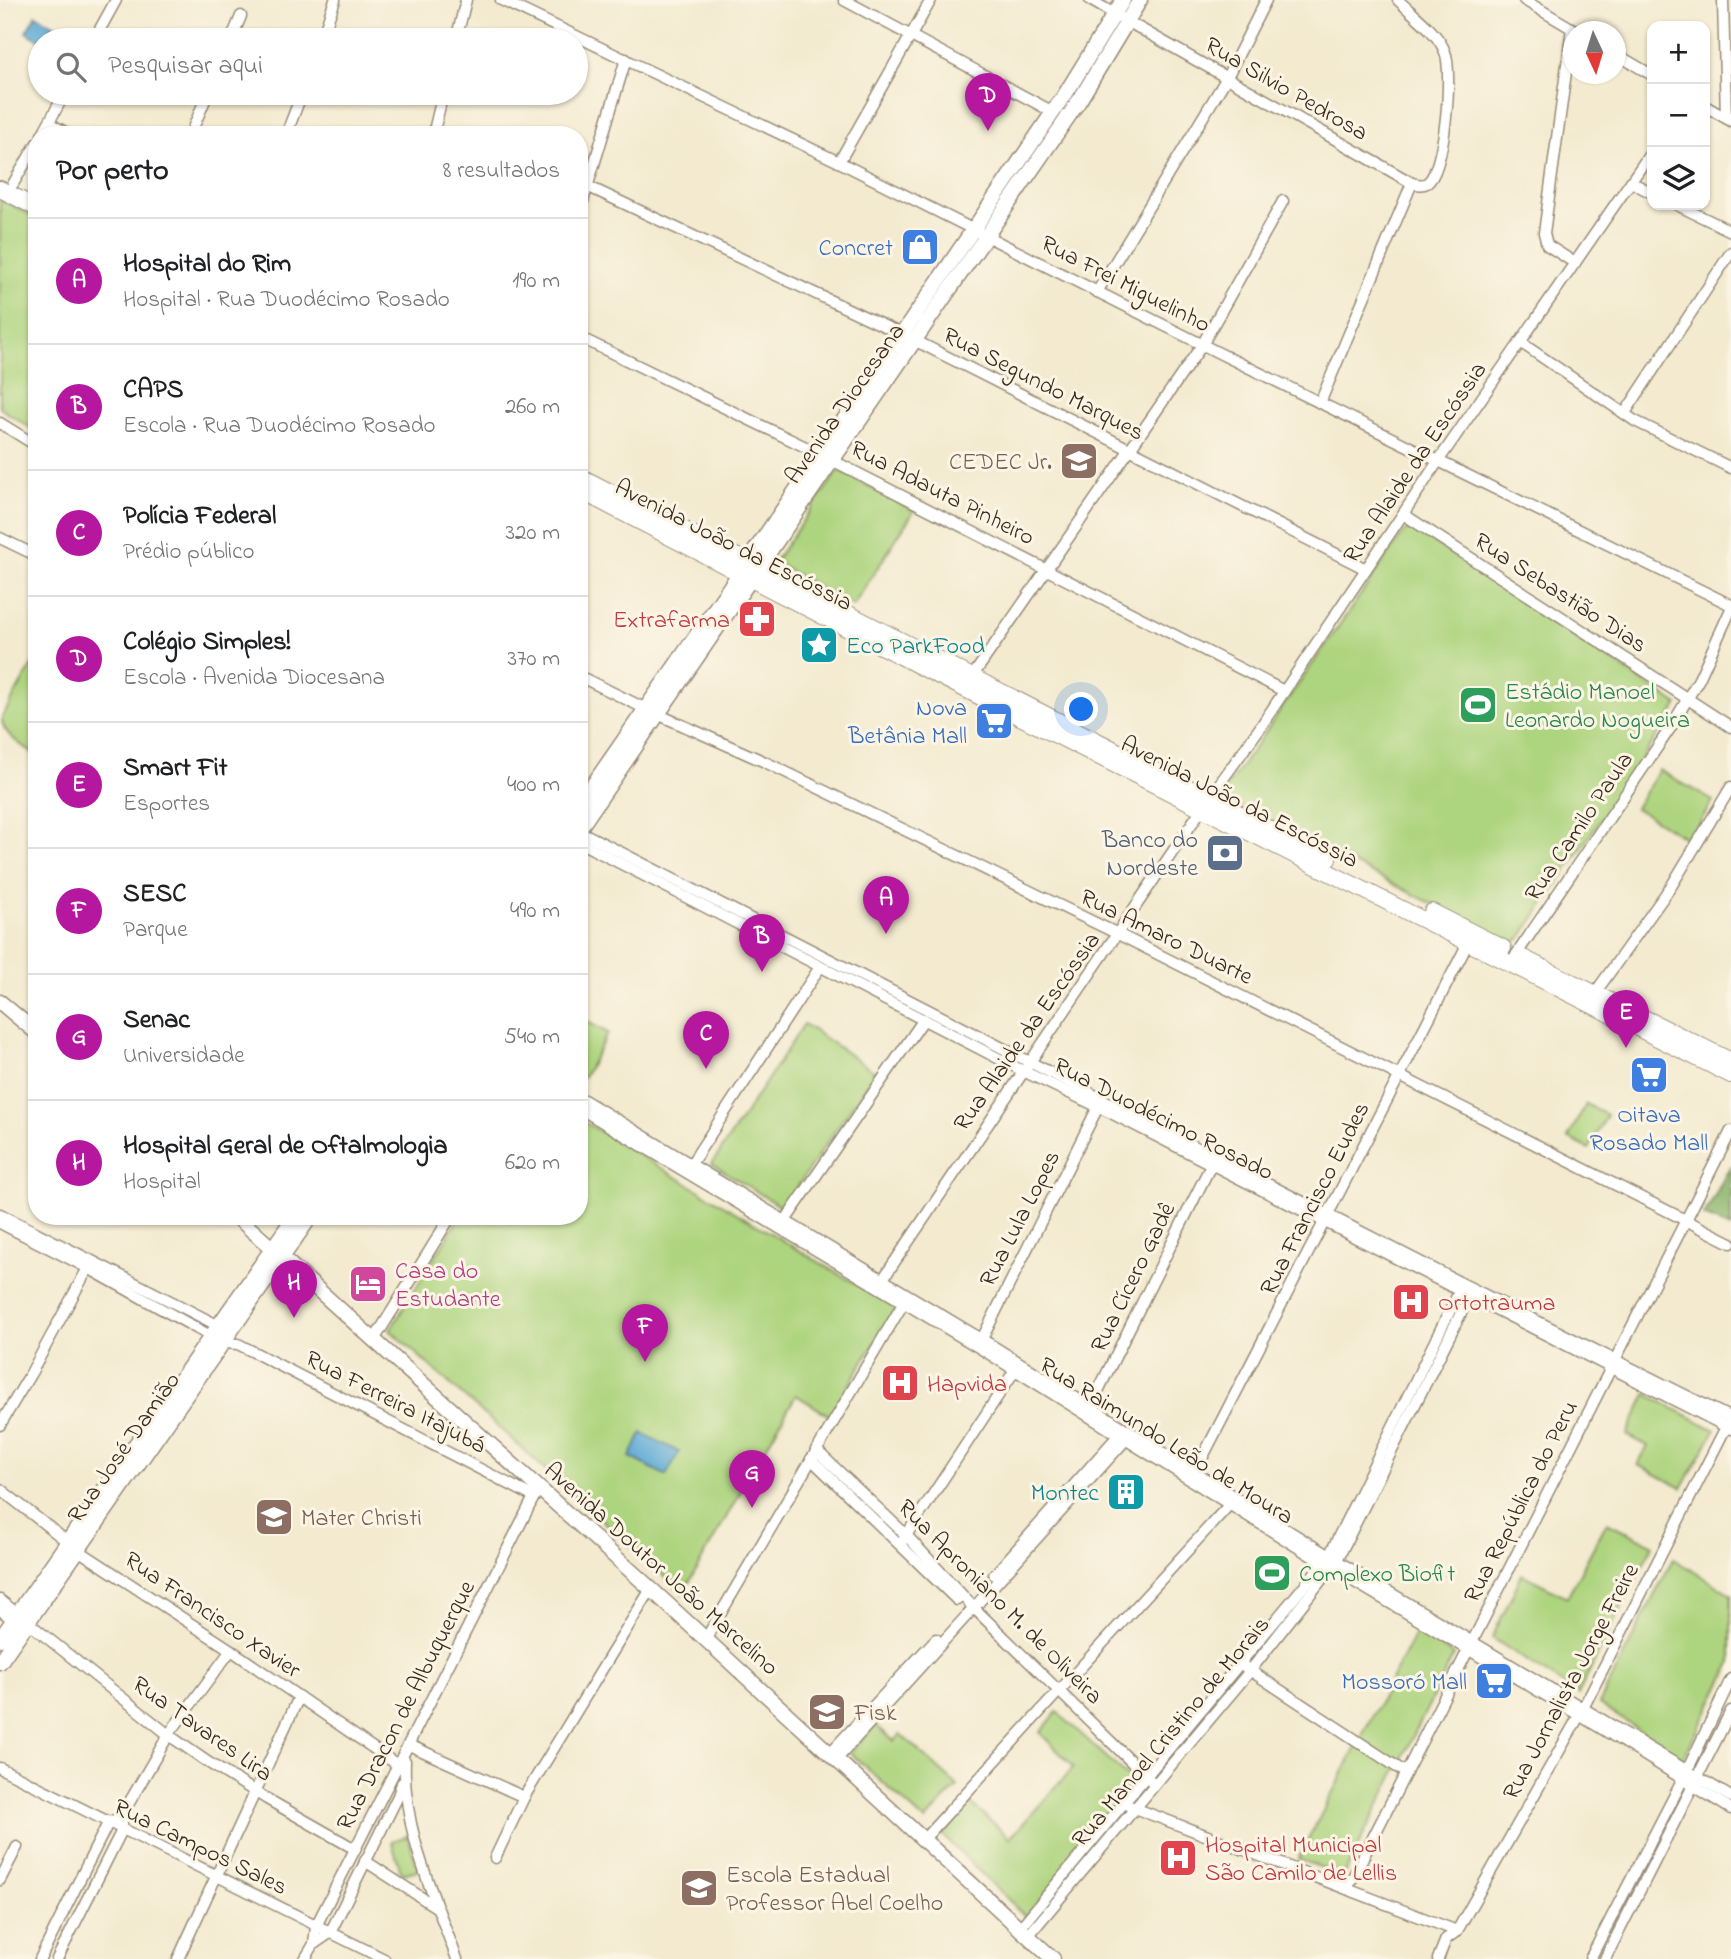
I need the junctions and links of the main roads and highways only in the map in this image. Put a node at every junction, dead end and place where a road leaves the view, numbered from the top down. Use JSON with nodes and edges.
{"nodes":[{"id":1,"x":4,"y":183,"type":"edge"},
{"id":2,"x":28,"y":192,"type":"edge"},
{"id":3,"x":28,"y":201,"type":"edge"},
{"id":4,"x":588,"y":481,"type":"edge"},
{"id":5,"x":588,"y":494,"type":"edge"},
{"id":6,"x":749,"y":570,"type":"junction"},
{"id":7,"x":1206,"y":802,"type":"junction"},
{"id":8,"x":1731,"y":1061,"type":"edge"},
{"id":9,"x":1731,"y":1075,"type":"edge"}],
"edges":[{"from":1,"to":2,"type":"main road"},
{"from":1,"to":3,"type":"main road"},
{"from":4,"to":6,"type":"main road","name":"Avenida João da Escóssia"},
{"from":5,"to":6,"type":"main road","name":"Avenida João da Escóssia"},
{"from":6,"to":7,"type":"main road","name":"Avenida João da Escóssia"},
{"from":6,"to":7,"type":"main road","name":"Avenida João da Escóssia"},
{"from":7,"to":8,"type":"main road","name":"Avenida João da Escóssia"},
{"from":7,"to":9,"type":"main road","name":"Avenida João da Escóssia"}]}
